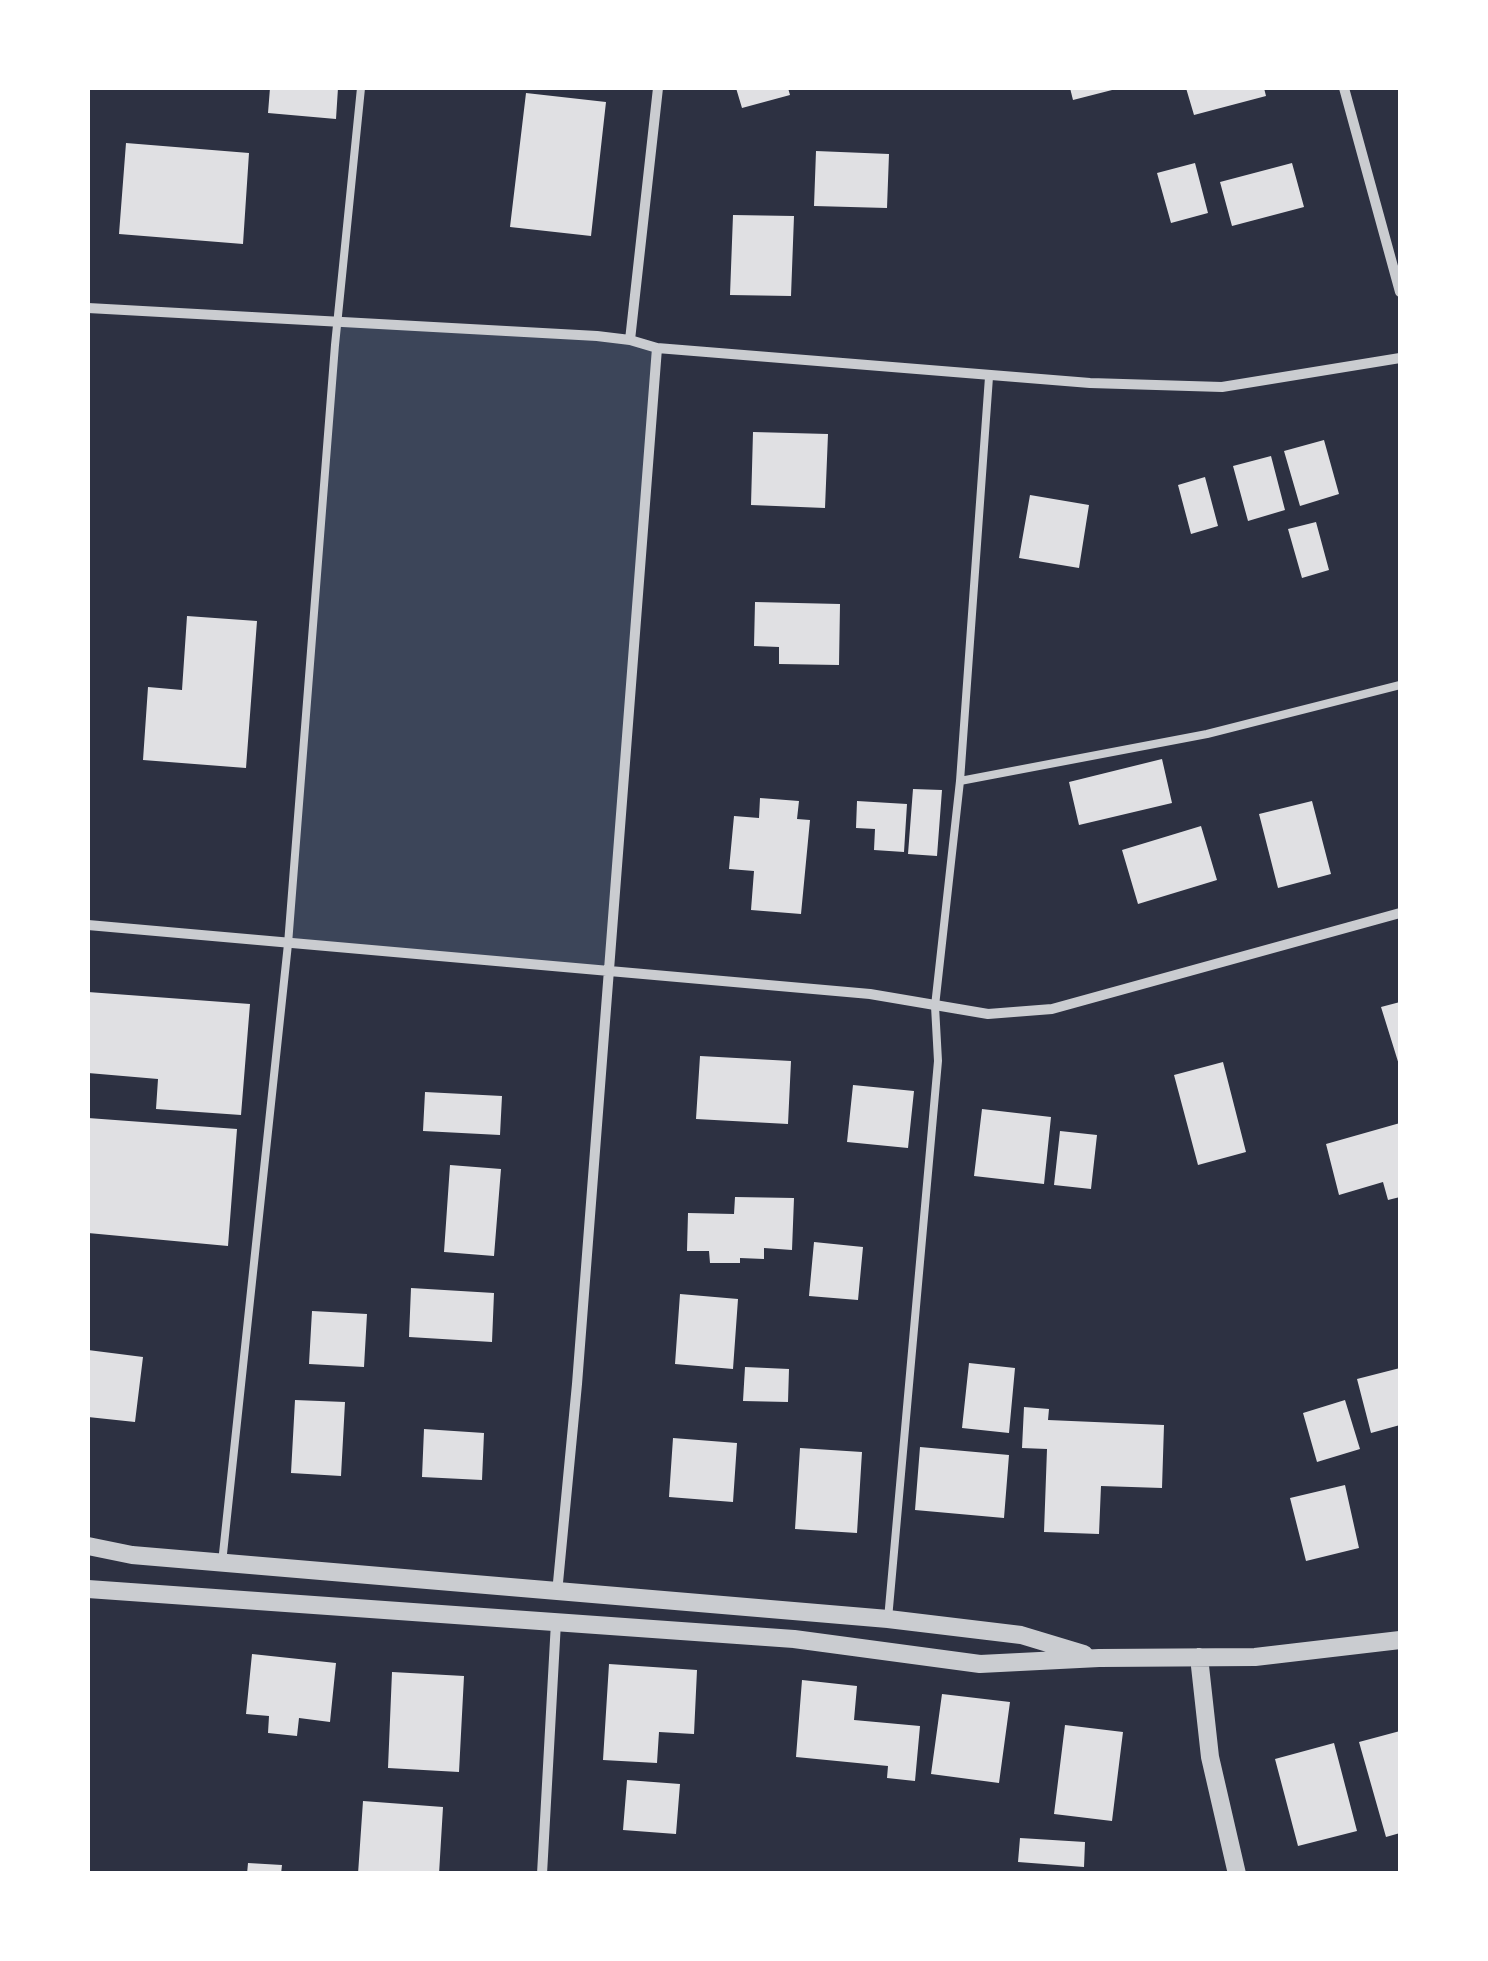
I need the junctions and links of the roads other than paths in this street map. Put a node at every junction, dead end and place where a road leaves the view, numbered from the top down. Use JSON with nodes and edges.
{"nodes":[{"id":1,"x":361,"y":88,"type":"edge"},
{"id":2,"x":658,"y":88,"type":"edge"},
{"id":3,"x":1344,"y":88,"type":"edge"},
{"id":4,"x":1400,"y":292,"type":"edge"},
{"id":5,"x":88,"y":308,"type":"edge"},
{"id":6,"x":340,"y":322,"type":"junction"},
{"id":7,"x":630,"y":340,"type":"junction"},
{"id":8,"x":658,"y":348,"type":"junction"},
{"id":9,"x":1400,"y":358,"type":"edge"},
{"id":10,"x":988,"y":376,"type":"junction"},
{"id":11,"x":1400,"y":684,"type":"edge"},
{"id":12,"x":960,"y":781,"type":"junction"},
{"id":13,"x":1400,"y":913,"type":"edge"},
{"id":14,"x":88,"y":925,"type":"edge"},
{"id":15,"x":288,"y":944,"type":"junction"},
{"id":16,"x":610,"y":971,"type":"junction"},
{"id":17,"x":935,"y":1006,"type":"junction"},
{"id":18,"x":88,"y":1546,"type":"edge"},
{"id":19,"x":222,"y":1563,"type":"junction"},
{"id":20,"x":88,"y":1589,"type":"edge"},
{"id":21,"x":557,"y":1593,"type":"junction"},
{"id":22,"x":888,"y":1619,"type":"junction"},
{"id":23,"x":556,"y":1622,"type":"junction"},
{"id":24,"x":1400,"y":1640,"type":"edge"},
{"id":25,"x":1198,"y":1657,"type":"junction"},
{"id":26,"x":1099,"y":1658,"type":"junction"},
{"id":27,"x":542,"y":1874,"type":"edge"},
{"id":28,"x":1237,"y":1874,"type":"edge"}],
"edges":[{"from":1,"to":6,"type":"lane"},
{"from":2,"to":7,"type":"street"},
{"from":3,"to":4,"type":"street"},
{"from":5,"to":6,"type":"street"},
{"from":6,"to":7,"type":"street"},
{"from":6,"to":15,"type":"lane"},
{"from":7,"to":8,"type":"street"},
{"from":8,"to":10,"type":"street"},
{"from":8,"to":16,"type":"street"},
{"from":9,"to":10,"type":"street"},
{"from":10,"to":12,"type":"lane"},
{"from":11,"to":12,"type":"lane"},
{"from":12,"to":17,"type":"lane"},
{"from":13,"to":17,"type":"street"},
{"from":14,"to":15,"type":"street"},
{"from":15,"to":16,"type":"street"},
{"from":15,"to":19,"type":"lane"},
{"from":16,"to":17,"type":"street"},
{"from":16,"to":21,"type":"street"},
{"from":17,"to":22,"type":"lane"},
{"from":18,"to":19,"type":"street"},
{"from":19,"to":21,"type":"street"},
{"from":20,"to":23,"type":"street"},
{"from":21,"to":22,"type":"street"},
{"from":22,"to":26,"type":"street"},
{"from":23,"to":26,"type":"street"},
{"from":23,"to":27,"type":"street"},
{"from":24,"to":25,"type":"street"},
{"from":25,"to":26,"type":"street"},
{"from":25,"to":28,"type":"street"}]}
